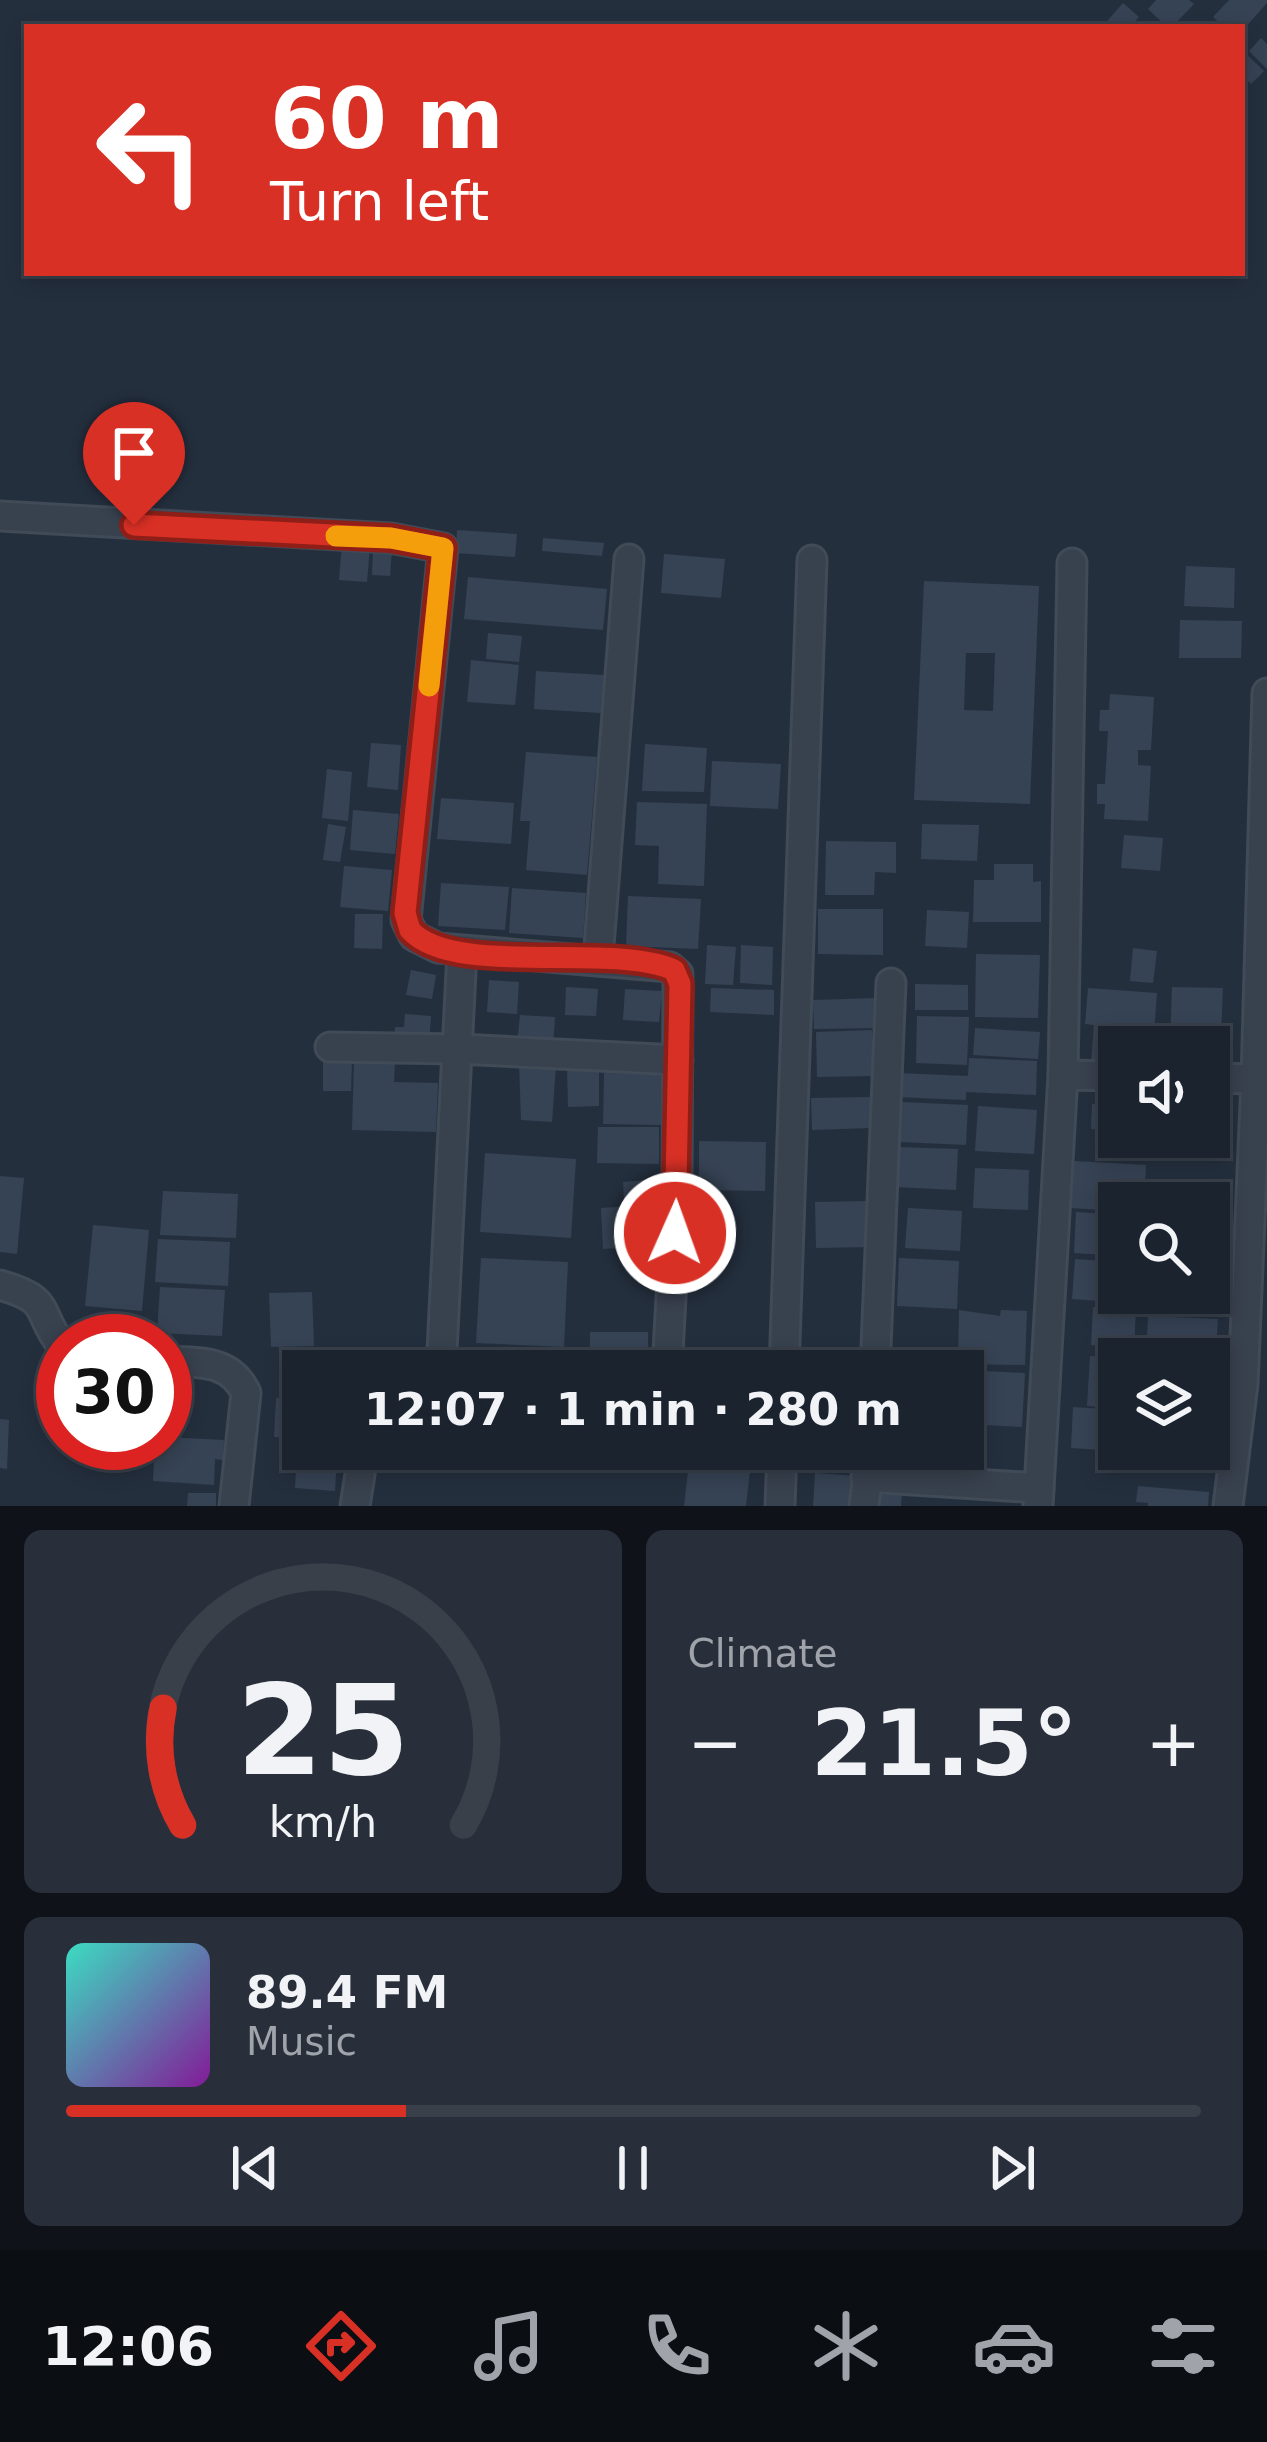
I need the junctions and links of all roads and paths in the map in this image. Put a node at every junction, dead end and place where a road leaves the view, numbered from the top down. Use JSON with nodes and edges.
{"nodes":[{"id":1,"x":0,"y":516,"type":"edge"},
{"id":2,"x":629,"y":559,"type":"dead end"},
{"id":3,"x":812,"y":560,"type":"dead end"},
{"id":4,"x":1072,"y":563,"type":"dead end"},
{"id":5,"x":1267,"y":693,"type":"edge"},
{"id":6,"x":462,"y":952,"type":"junction"},
{"id":7,"x":598,"y":959,"type":"junction"},
{"id":8,"x":891,"y":983,"type":"dead end"},
{"id":9,"x":329,"y":1047,"type":"dead end"},
{"id":10,"x":459,"y":1048,"type":"junction"},
{"id":11,"x":678,"y":1060,"type":"junction"},
{"id":12,"x":1063,"y":1075,"type":"junction"},
{"id":13,"x":1098,"y":1076,"type":"edge"},
{"id":14,"x":1230,"y":1078,"type":"edge"},
{"id":15,"x":1262,"y":1079,"type":"edge"},
{"id":16,"x":0,"y":1285,"type":"edge"},
{"id":17,"x":47,"y":1314,"type":"edge"},
{"id":18,"x":442,"y":1350,"type":"edge"},
{"id":19,"x":668,"y":1350,"type":"edge"},
{"id":20,"x":785,"y":1350,"type":"edge"},
{"id":21,"x":876,"y":1350,"type":"edge"},
{"id":22,"x":192,"y":1362,"type":"edge"},
{"id":23,"x":1255,"y":1385,"type":"edge"},
{"id":24,"x":361,"y":1470,"type":"edge"},
{"id":25,"x":781,"y":1470,"type":"edge"},
{"id":26,"x":868,"y":1470,"type":"edge"},
{"id":27,"x":903,"y":1470,"type":"edge"},
{"id":28,"x":1038,"y":1497,"type":"edge"},
{"id":29,"x":234,"y":1506,"type":"edge"},
{"id":30,"x":355,"y":1506,"type":"edge"},
{"id":31,"x":780,"y":1506,"type":"edge"},
{"id":32,"x":865,"y":1506,"type":"edge"},
{"id":33,"x":1228,"y":1506,"type":"edge"}],
"edges":[{"from":1,"to":6,"type":"street"},
{"from":2,"to":7,"type":"street"},
{"from":3,"to":20,"type":"street"},
{"from":4,"to":12,"type":"street"},
{"from":5,"to":15,"type":"street"},
{"from":6,"to":7,"type":"street"},
{"from":6,"to":10,"type":"street"},
{"from":7,"to":11,"type":"street"},
{"from":8,"to":21,"type":"street"},
{"from":9,"to":10,"type":"street"},
{"from":10,"to":11,"type":"street"},
{"from":10,"to":18,"type":"street"},
{"from":11,"to":19,"type":"street"},
{"from":12,"to":13,"type":"street"},
{"from":12,"to":28,"type":"street"},
{"from":14,"to":15,"type":"street"},
{"from":15,"to":23,"type":"street"},
{"from":16,"to":17,"type":"street"},
{"from":22,"to":29,"type":"street"},
{"from":23,"to":33,"type":"street"},
{"from":24,"to":30,"type":"street"},
{"from":25,"to":31,"type":"street"},
{"from":26,"to":32,"type":"street"},
{"from":27,"to":28,"type":"street"}]}
